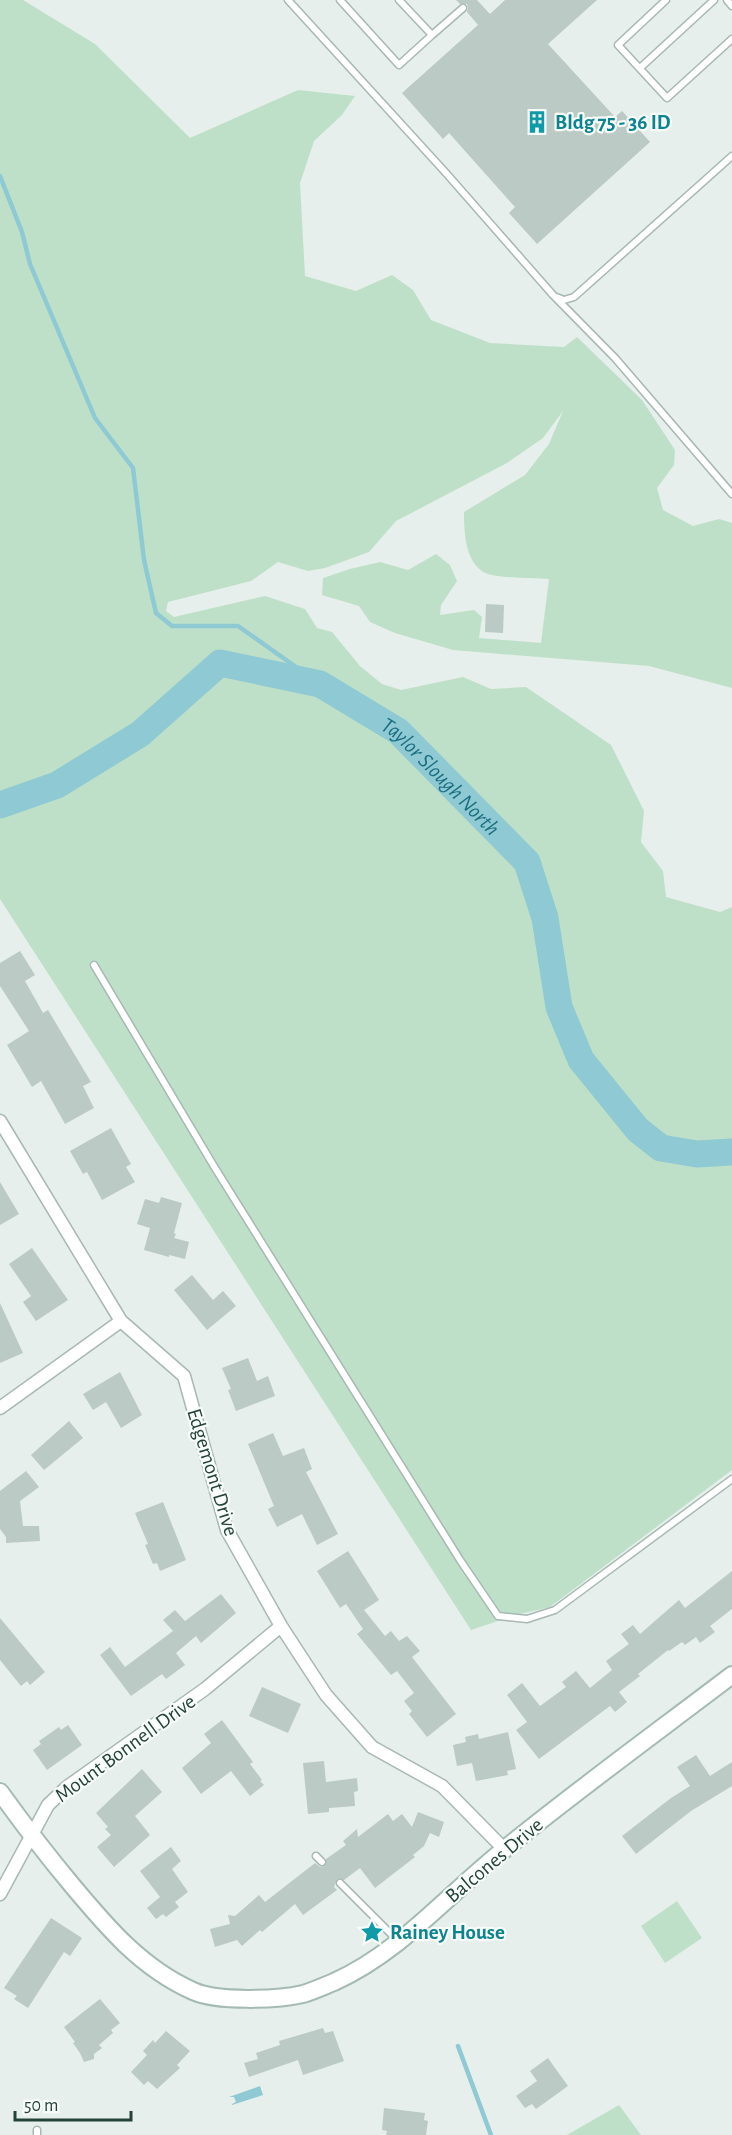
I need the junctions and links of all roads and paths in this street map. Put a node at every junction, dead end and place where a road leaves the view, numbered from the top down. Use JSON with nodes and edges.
{"nodes":[{"id":1,"x":288,"y":0,"type":"edge"},
{"id":2,"x":340,"y":0,"type":"edge"},
{"id":3,"x":399,"y":0,"type":"edge"},
{"id":4,"x":666,"y":0,"type":"edge"},
{"id":5,"x":714,"y":0,"type":"edge"},
{"id":6,"x":727,"y":0,"type":"edge"},
{"id":7,"x":732,"y":6,"type":"edge"},
{"id":8,"x":463,"y":8,"type":"dead end"},
{"id":9,"x":432,"y":35,"type":"junction"},
{"id":10,"x":732,"y":39,"type":"edge"},
{"id":11,"x":640,"y":68,"type":"junction"},
{"id":12,"x":732,"y":156,"type":"edge"},
{"id":13,"x":553,"y":295,"type":"junction"},
{"id":14,"x":732,"y":494,"type":"edge"},
{"id":15,"x":94,"y":965,"type":"dead end"},
{"id":16,"x":1,"y":1125,"type":"edge"},
{"id":17,"x":121,"y":1321,"type":"junction"},
{"id":18,"x":0,"y":1408,"type":"edge"},
{"id":19,"x":732,"y":1479,"type":"edge"},
{"id":20,"x":281,"y":1626,"type":"junction"},
{"id":21,"x":732,"y":1675,"type":"edge"},
{"id":22,"x":0,"y":1792,"type":"edge"},
{"id":23,"x":31,"y":1836,"type":"junction"},
{"id":24,"x":504,"y":1849,"type":"junction"},
{"id":25,"x":316,"y":1856,"type":"dead end"},
{"id":26,"x":322,"y":1862,"type":"dead end"},
{"id":27,"x":340,"y":1883,"type":"dead end"},
{"id":28,"x":0,"y":1894,"type":"edge"},
{"id":29,"x":398,"y":1941,"type":"junction"}],
"edges":[{"from":1,"to":13,"type":"lane"},
{"from":2,"to":9,"type":"lane"},
{"from":3,"to":9,"type":"lane"},
{"from":4,"to":11,"type":"lane"},
{"from":5,"to":11,"type":"lane"},
{"from":6,"to":7,"type":"lane"},
{"from":8,"to":9,"type":"lane"},
{"from":10,"to":11,"type":"lane"},
{"from":12,"to":13,"type":"lane"},
{"from":13,"to":14,"type":"lane"},
{"from":15,"to":19,"type":"lane"},
{"from":16,"to":17,"type":"street","name":"Edgemont Drive"},
{"from":17,"to":18,"type":"street"},
{"from":17,"to":20,"type":"street","name":"Edgemont Drive"},
{"from":20,"to":23,"type":"street","name":"Mount Bonnell Drive"},
{"from":20,"to":24,"type":"street","name":"Edgemont Drive"},
{"from":21,"to":24,"type":"street","name":"Balcones Drive"},
{"from":22,"to":23,"type":"street","name":"Balcones Drive"},
{"from":23,"to":28,"type":"street","name":"Mount Bonnell Drive"},
{"from":23,"to":29,"type":"street","name":"Balcones Drive"},
{"from":24,"to":29,"type":"street","name":"Balcones Drive"},
{"from":25,"to":26,"type":"lane"},
{"from":27,"to":29,"type":"lane"}]}
